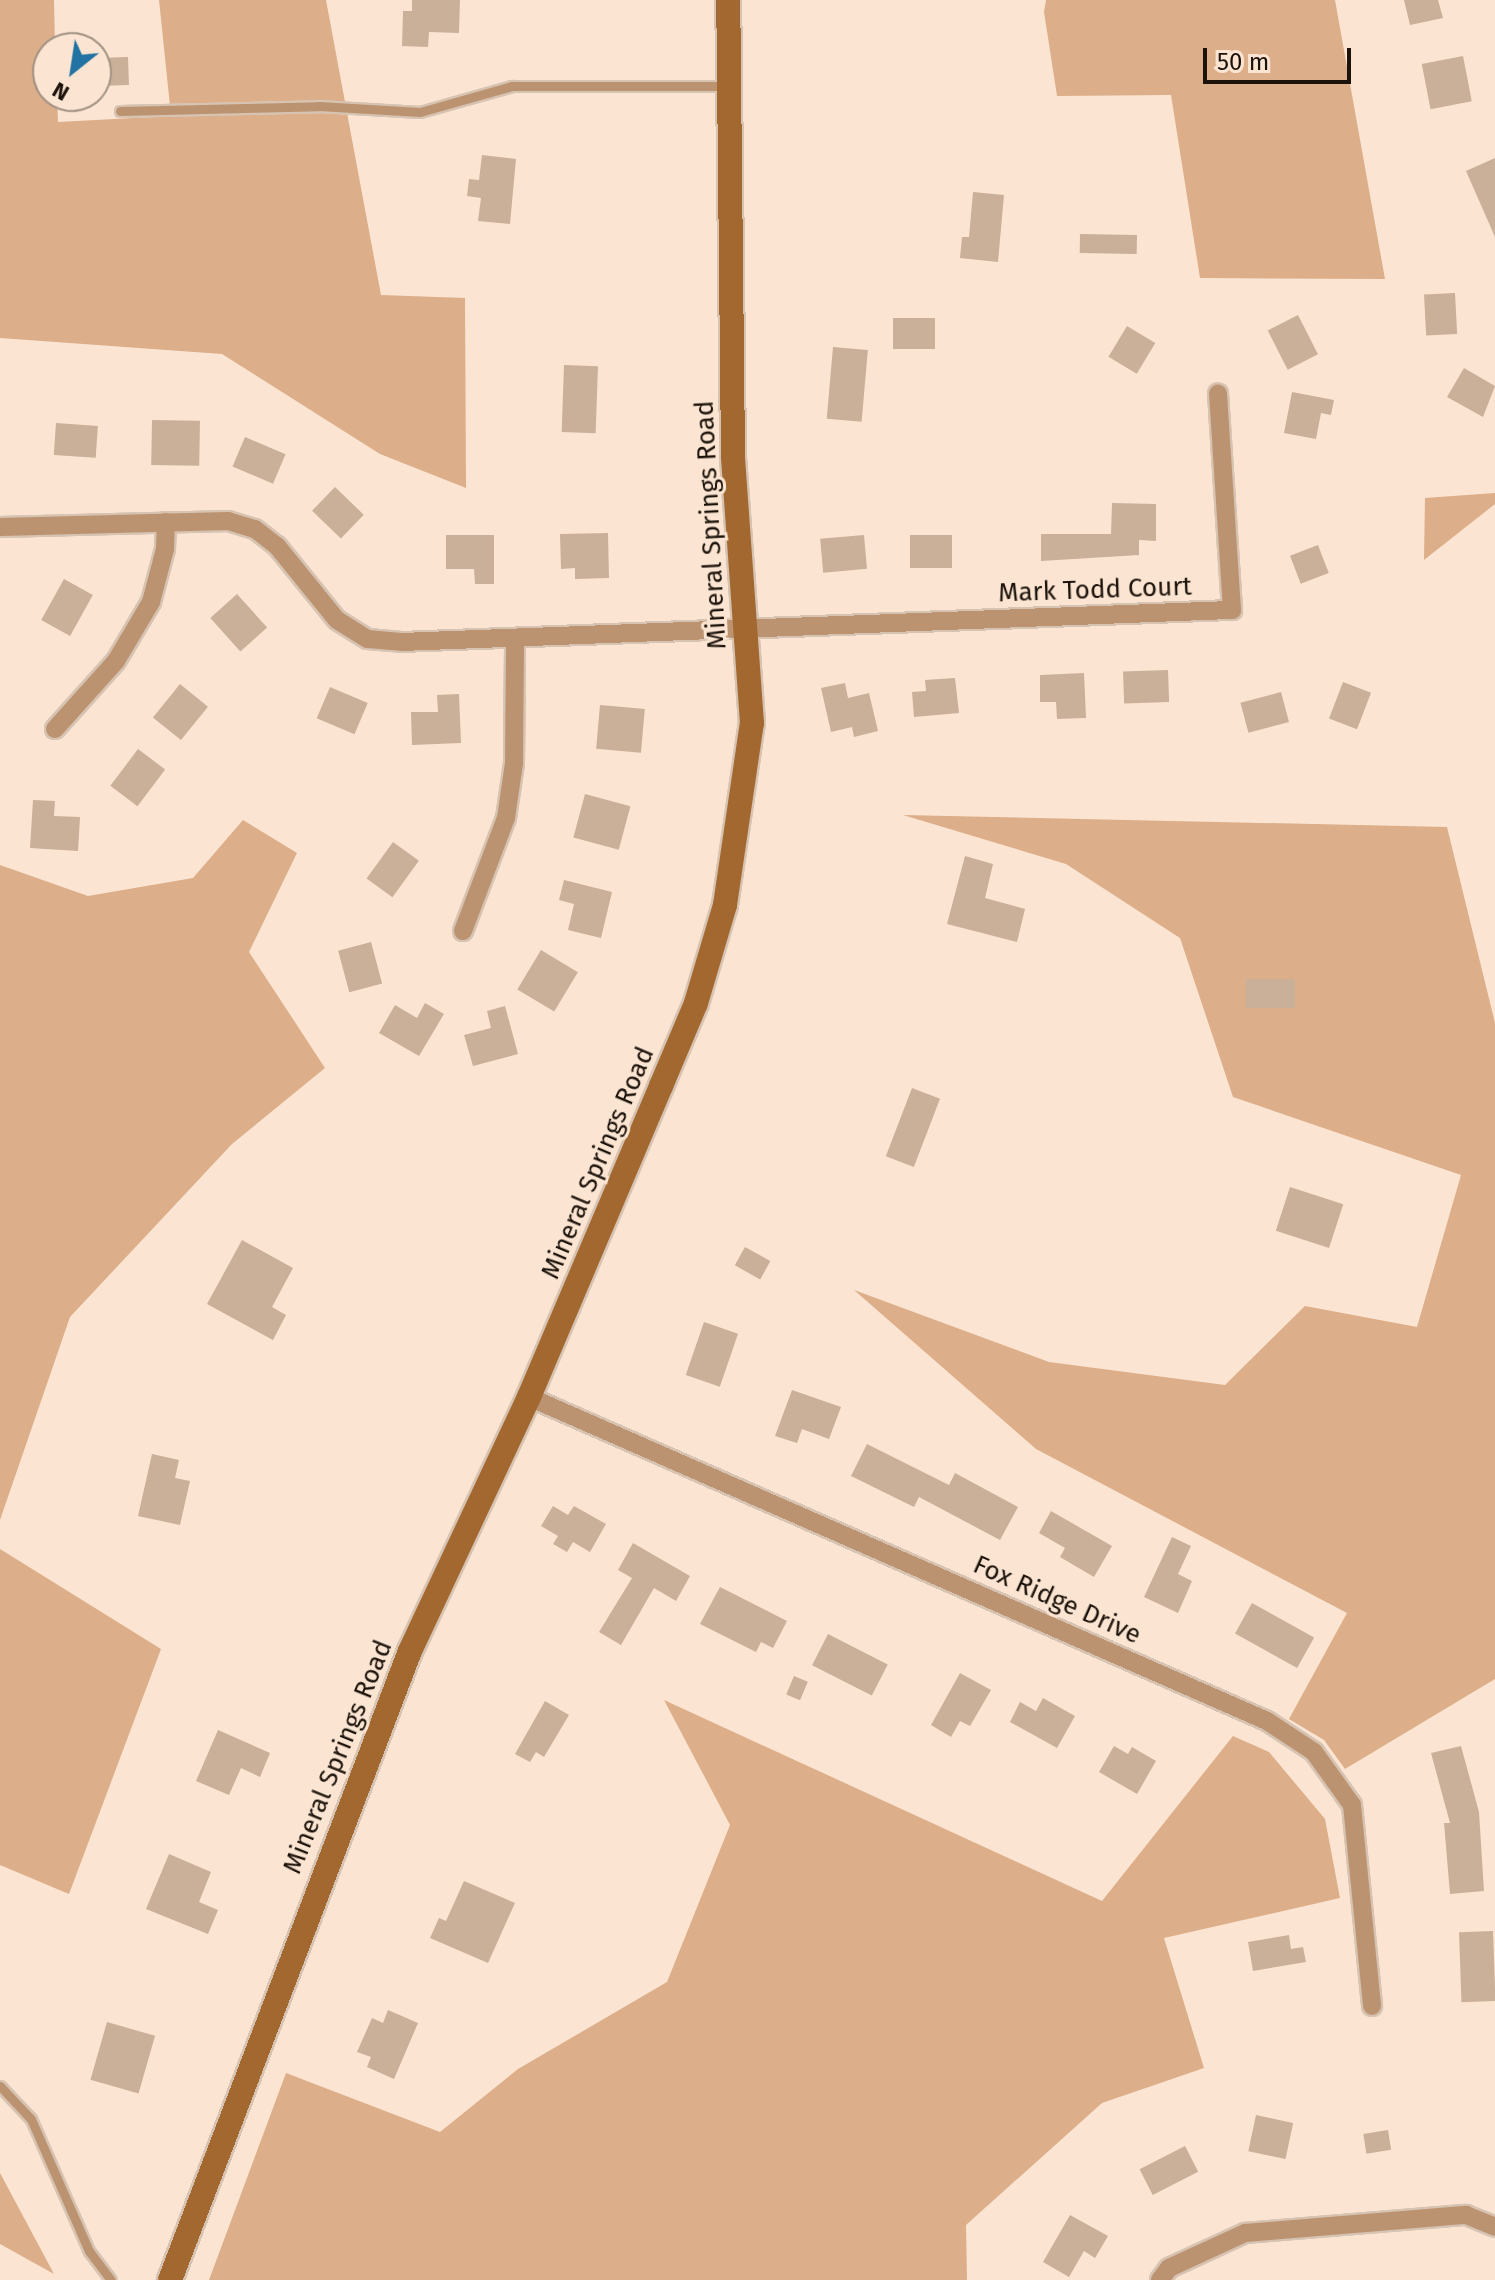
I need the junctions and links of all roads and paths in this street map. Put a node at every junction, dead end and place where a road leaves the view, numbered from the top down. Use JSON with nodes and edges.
{"nodes":[{"id":1,"x":728,"y":0,"type":"edge"},
{"id":2,"x":730,"y":86,"type":"junction"},
{"id":3,"x":120,"y":111,"type":"dead end"},
{"id":4,"x":1218,"y":393,"type":"dead end"},
{"id":5,"x":166,"y":522,"type":"junction"},
{"id":6,"x":0,"y":527,"type":"edge"},
{"id":7,"x":743,"y":631,"type":"junction"},
{"id":8,"x":515,"y":638,"type":"junction"},
{"id":9,"x":55,"y":729,"type":"dead end"},
{"id":10,"x":463,"y":931,"type":"dead end"},
{"id":11,"x":529,"y":1397,"type":"junction"},
{"id":12,"x":1372,"y":2006,"type":"dead end"},
{"id":13,"x":0,"y":2086,"type":"edge"},
{"id":14,"x":1495,"y":2227,"type":"edge"},
{"id":15,"x":111,"y":2280,"type":"edge"},
{"id":16,"x":170,"y":2280,"type":"edge"},
{"id":17,"x":1160,"y":2280,"type":"edge"}],
"edges":[{"from":1,"to":2,"type":"street","name":"Mineral Springs Road"},
{"from":2,"to":3,"type":"lane"},
{"from":2,"to":7,"type":"street","name":"Mineral Springs Road"},
{"from":4,"to":7,"type":"street","name":"Mark Todd Court"},
{"from":5,"to":6,"type":"street"},
{"from":5,"to":8,"type":"street"},
{"from":5,"to":9,"type":"street"},
{"from":7,"to":8,"type":"street"},
{"from":7,"to":11,"type":"street","name":"Mineral Springs Road"},
{"from":8,"to":10,"type":"street"},
{"from":11,"to":12,"type":"street","name":"Fox Ridge Drive"},
{"from":11,"to":16,"type":"street","name":"Mineral Springs Road"},
{"from":13,"to":15,"type":"lane"},
{"from":14,"to":17,"type":"street"}]}
